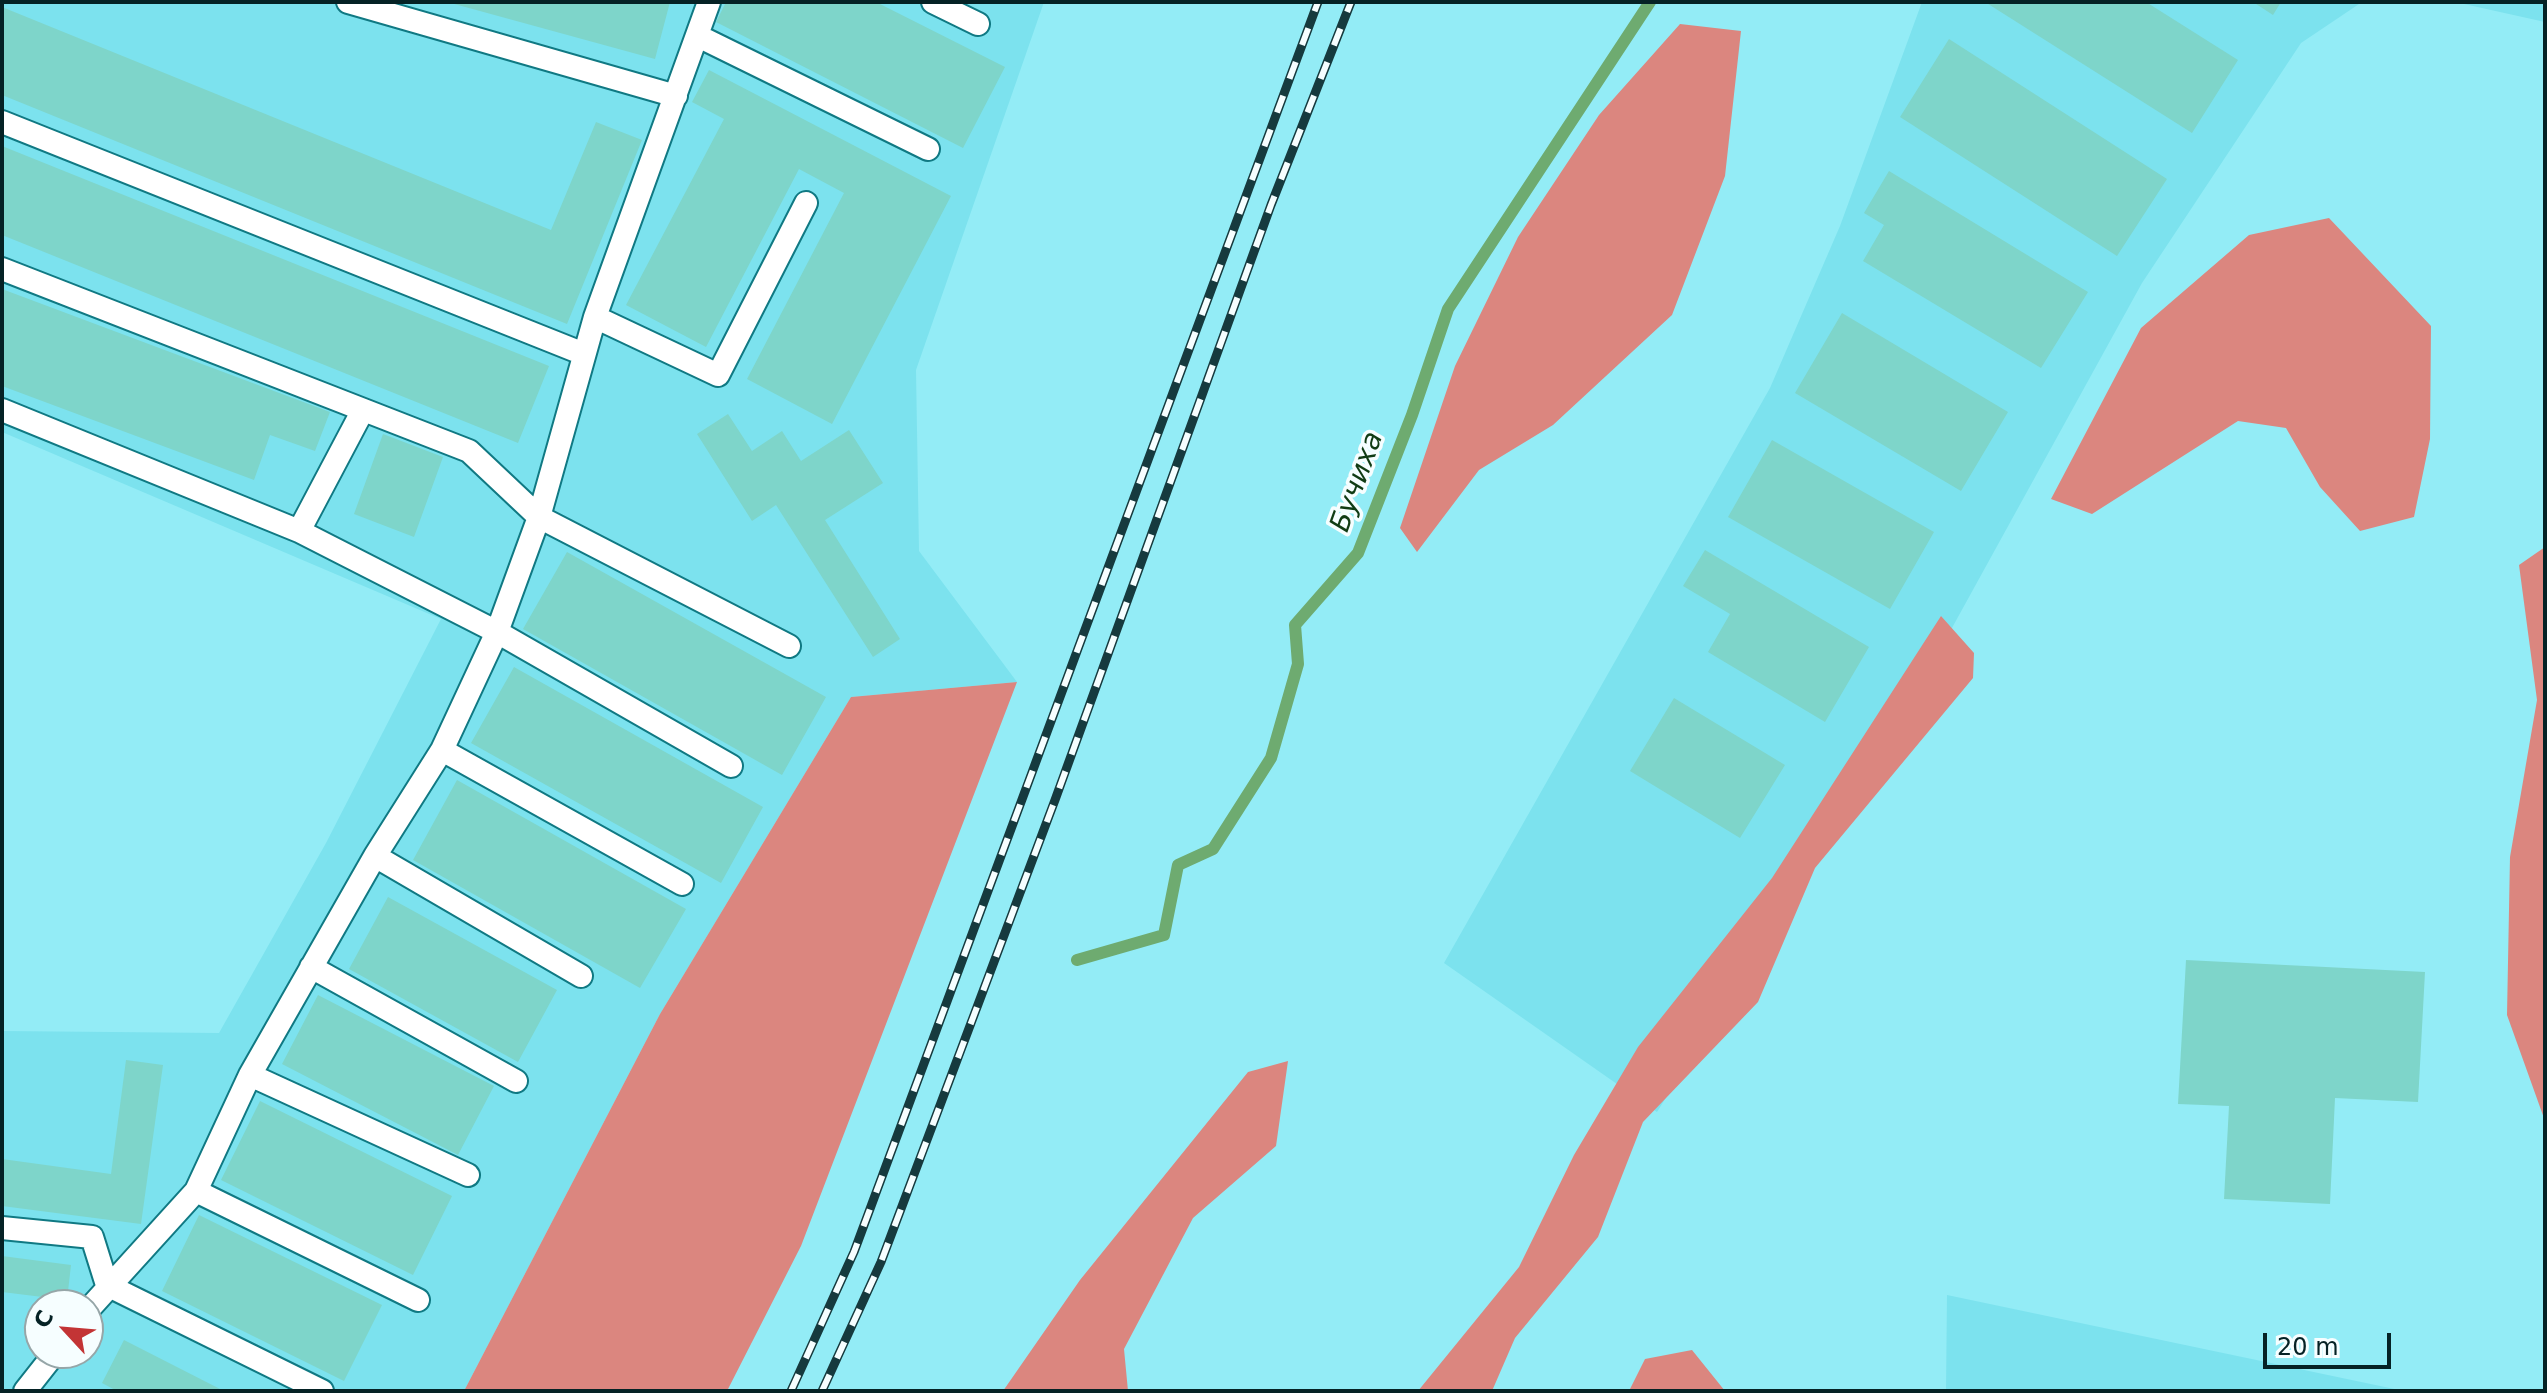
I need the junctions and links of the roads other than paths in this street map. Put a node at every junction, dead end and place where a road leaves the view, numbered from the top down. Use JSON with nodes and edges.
{"nodes":[{"id":1,"x":348,"y":2,"type":"edge"},
{"id":2,"x":709,"y":2,"type":"edge"},
{"id":3,"x":933,"y":2,"type":"edge"},
{"id":4,"x":978,"y":24,"type":"dead end"},
{"id":5,"x":698,"y":36,"type":"junction"},
{"id":6,"x":676,"y":96,"type":"junction"},
{"id":7,"x":2,"y":122,"type":"edge"},
{"id":8,"x":928,"y":149,"type":"dead end"},
{"id":9,"x":806,"y":203,"type":"dead end"},
{"id":10,"x":2,"y":269,"type":"edge"},
{"id":11,"x":595,"y":317,"type":"junction"},
{"id":12,"x":584,"y":354,"type":"junction"},
{"id":13,"x":2,"y":410,"type":"edge"},
{"id":14,"x":363,"y":410,"type":"junction"},
{"id":15,"x":539,"y":517,"type":"junction"},
{"id":16,"x":299,"y":531,"type":"junction"},
{"id":17,"x":497,"y":632,"type":"junction"},
{"id":18,"x":789,"y":646,"type":"dead end"},
{"id":19,"x":442,"y":750,"type":"junction"},
{"id":20,"x":731,"y":766,"type":"dead end"},
{"id":21,"x":375,"y":856,"type":"junction"},
{"id":22,"x":682,"y":884,"type":"dead end"},
{"id":23,"x":311,"y":967,"type":"junction"},
{"id":24,"x":581,"y":976,"type":"dead end"},
{"id":25,"x":250,"y":1075,"type":"junction"},
{"id":26,"x":516,"y":1081,"type":"dead end"},
{"id":27,"x":468,"y":1175,"type":"dead end"},
{"id":28,"x":196,"y":1191,"type":"junction"},
{"id":29,"x":2,"y":1228,"type":"edge"},
{"id":30,"x":107,"y":1285,"type":"junction"},
{"id":31,"x":104,"y":1289,"type":"edge"},
{"id":32,"x":418,"y":1300,"type":"dead end"},
{"id":33,"x":42,"y":1369,"type":"edge"},
{"id":34,"x":25,"y":1391,"type":"edge"},
{"id":35,"x":322,"y":1391,"type":"edge"}],
"edges":[{"from":1,"to":6,"type":"lane"},
{"from":2,"to":5,"type":"lane"},
{"from":3,"to":4,"type":"lane"},
{"from":5,"to":6,"type":"lane"},
{"from":5,"to":8,"type":"lane"},
{"from":6,"to":11,"type":"lane"},
{"from":7,"to":12,"type":"lane"},
{"from":9,"to":11,"type":"lane"},
{"from":10,"to":14,"type":"lane"},
{"from":11,"to":12,"type":"lane"},
{"from":12,"to":15,"type":"lane"},
{"from":13,"to":16,"type":"lane"},
{"from":14,"to":15,"type":"lane"},
{"from":14,"to":16,"type":"lane"},
{"from":15,"to":17,"type":"lane"},
{"from":15,"to":18,"type":"lane"},
{"from":16,"to":17,"type":"lane"},
{"from":17,"to":19,"type":"lane"},
{"from":17,"to":20,"type":"lane"},
{"from":19,"to":21,"type":"lane"},
{"from":19,"to":22,"type":"lane"},
{"from":21,"to":23,"type":"lane"},
{"from":21,"to":24,"type":"lane"},
{"from":23,"to":25,"type":"lane"},
{"from":23,"to":26,"type":"lane"},
{"from":25,"to":27,"type":"lane"},
{"from":25,"to":28,"type":"lane"},
{"from":28,"to":30,"type":"lane"},
{"from":28,"to":32,"type":"lane"},
{"from":29,"to":30,"type":"lane"},
{"from":30,"to":31,"type":"lane"},
{"from":30,"to":35,"type":"lane"},
{"from":33,"to":34,"type":"lane"}]}
